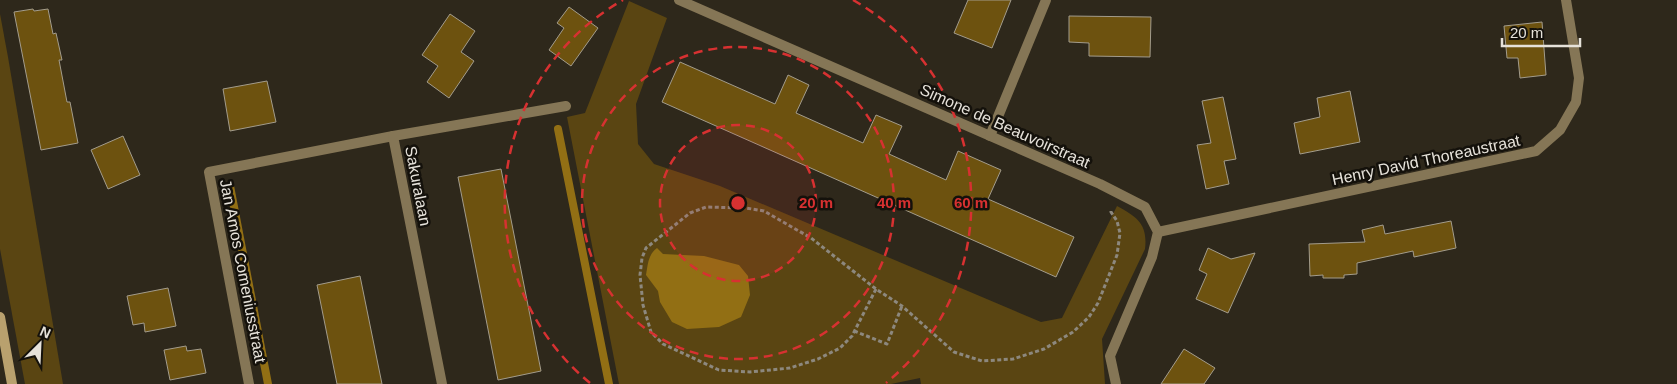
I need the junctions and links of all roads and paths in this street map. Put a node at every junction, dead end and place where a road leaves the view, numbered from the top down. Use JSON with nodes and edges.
{"nodes":[{"id":1,"x":679,"y":0,"type":"edge"},
{"id":2,"x":1046,"y":0,"type":"edge"},
{"id":3,"x":1566,"y":0,"type":"edge"},
{"id":4,"x":566,"y":106,"type":"dead end"},
{"id":5,"x":393,"y":136,"type":"junction"},
{"id":6,"x":990,"y":136,"type":"junction"},
{"id":7,"x":1113,"y":191,"type":"junction"},
{"id":8,"x":1158,"y":232,"type":"junction"},
{"id":9,"x":876,"y":289,"type":"junction"},
{"id":10,"x":902,"y":306,"type":"junction"},
{"id":11,"x":0,"y":316,"type":"edge"},
{"id":12,"x":854,"y":331,"type":"junction"},
{"id":13,"x":12,"y":384,"type":"edge"},
{"id":14,"x":249,"y":384,"type":"edge"},
{"id":15,"x":442,"y":384,"type":"edge"},
{"id":16,"x":1116,"y":384,"type":"edge"}],
"edges":[{"from":1,"to":6,"type":"street","name":"Simone de Beauvoirstraat"},
{"from":2,"to":6,"type":"street"},
{"from":3,"to":8,"type":"street","name":"Henry David Thoreaustraat"},
{"from":4,"to":5,"type":"street","name":"Sakuralaan"},
{"from":5,"to":14,"type":"street","name":"Jan Amos Comeniusstraat"},
{"from":5,"to":15,"type":"street","name":"Sakuralaan"},
{"from":6,"to":7,"type":"street","name":"Simone de Beauvoirstraat"},
{"from":7,"to":8,"type":"street","name":"Simone de Beauvoirstraat"},
{"from":7,"to":10,"type":"path"},
{"from":8,"to":16,"type":"street"},
{"from":9,"to":10,"type":"path"},
{"from":9,"to":12,"type":"path"},
{"from":9,"to":12,"type":"path"},
{"from":10,"to":12,"type":"path"},
{"from":11,"to":13,"type":"street"}]}
